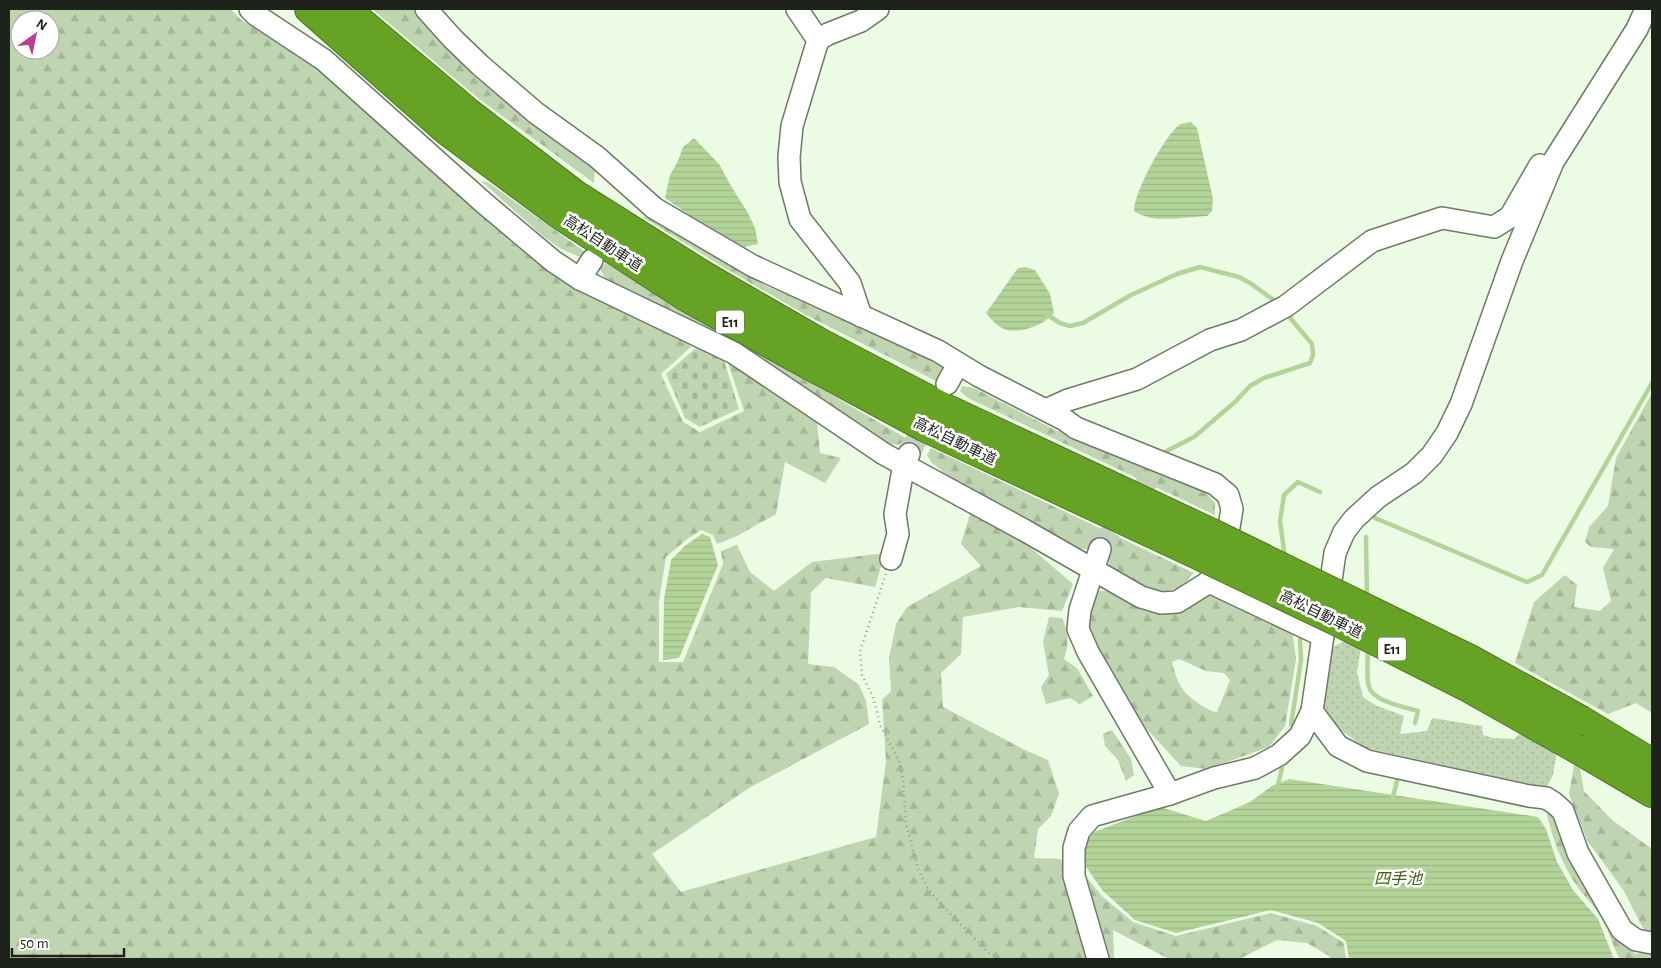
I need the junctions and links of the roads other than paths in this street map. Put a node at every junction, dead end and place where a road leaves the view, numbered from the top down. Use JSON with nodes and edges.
{"nodes":[{"id":1,"x":250,"y":9,"type":"edge"},
{"id":2,"x":309,"y":9,"type":"edge"},
{"id":3,"x":346,"y":9,"type":"edge"},
{"id":4,"x":426,"y":9,"type":"edge"},
{"id":5,"x":797,"y":9,"type":"edge"},
{"id":6,"x":878,"y":9,"type":"edge"},
{"id":7,"x":1646,"y":9,"type":"edge"},
{"id":8,"x":818,"y":40,"type":"junction"},
{"id":9,"x":1565,"y":140,"type":"junction"},
{"id":10,"x":592,"y":260,"type":"dead end"},
{"id":11,"x":580,"y":278,"type":"junction"},
{"id":12,"x":861,"y":316,"type":"junction"},
{"id":13,"x":958,"y":364,"type":"junction"},
{"id":14,"x":947,"y":384,"type":"dead end"},
{"id":15,"x":1046,"y":410,"type":"junction"},
{"id":16,"x":906,"y":459,"type":"junction"},
{"id":17,"x":1100,"y":549,"type":"tunnel mouth"},
{"id":18,"x":1208,"y":557,"type":"junction"},
{"id":19,"x":891,"y":559,"type":"road end"},
{"id":20,"x":1094,"y":569,"type":"junction"},
{"id":21,"x":1323,"y":636,"type":"junction"},
{"id":22,"x":1312,"y":711,"type":"junction"},
{"id":23,"x":1652,"y":763,"type":"edge"},
{"id":24,"x":1652,"y":793,"type":"edge"},
{"id":25,"x":1170,"y":794,"type":"junction"},
{"id":26,"x":1652,"y":943,"type":"edge"},
{"id":27,"x":1098,"y":959,"type":"edge"}],
"edges":[{"from":1,"to":11,"type":"street"},
{"from":2,"to":18,"type":"highway","name":"高松自動車道","number":"E11"},
{"from":3,"to":18,"type":"highway","name":"高松自動車道","number":"E11"},
{"from":4,"to":12,"type":"street"},
{"from":5,"to":8,"type":"street"},
{"from":6,"to":8,"type":"street"},
{"from":7,"to":9,"type":"street"},
{"from":8,"to":12,"type":"street"},
{"from":9,"to":15,"type":"street"},
{"from":9,"to":21,"type":"street"},
{"from":10,"to":11,"type":"street"},
{"from":11,"to":16,"type":"street"},
{"from":12,"to":13,"type":"street"},
{"from":13,"to":14,"type":"street"},
{"from":13,"to":15,"type":"street"},
{"from":15,"to":18,"type":"street"},
{"from":16,"to":19,"type":"street"},
{"from":16,"to":20,"type":"street"},
{"from":17,"to":20,"type":"street"},
{"from":18,"to":20,"type":"street"},
{"from":18,"to":21,"type":"street"},
{"from":18,"to":23,"type":"highway","name":"高松自動車道","number":"E11","bridge":true},
{"from":18,"to":24,"type":"highway","name":"高松自動車道","number":"E11","bridge":true},
{"from":20,"to":25,"type":"street"},
{"from":21,"to":22,"type":"street"},
{"from":22,"to":25,"type":"street"},
{"from":22,"to":26,"type":"street"},
{"from":25,"to":27,"type":"street"}]}
